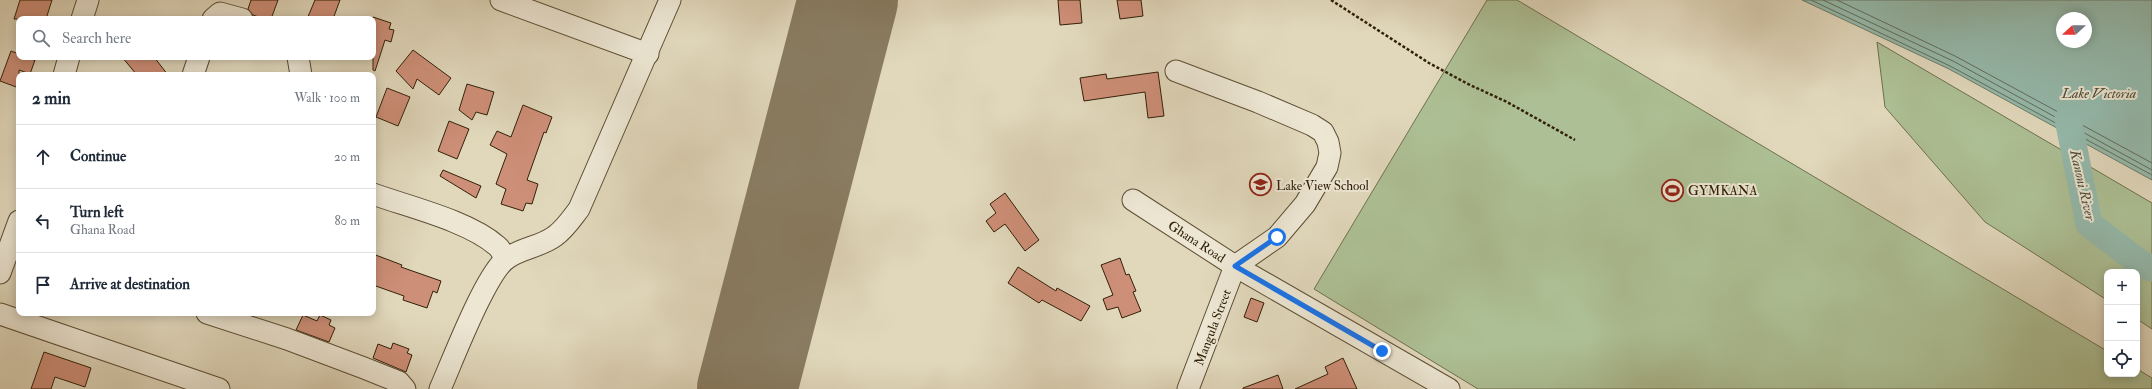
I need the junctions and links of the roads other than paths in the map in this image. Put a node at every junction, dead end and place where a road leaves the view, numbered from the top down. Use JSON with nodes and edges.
{"nodes":[{"id":1,"x":88,"y":0,"type":"edge"},
{"id":2,"x":501,"y":0,"type":"edge"},
{"id":3,"x":670,"y":0,"type":"edge"},
{"id":4,"x":83,"y":16,"type":"edge"},
{"id":5,"x":216,"y":16,"type":"edge"},
{"id":6,"x":231,"y":16,"type":"edge"},
{"id":7,"x":648,"y":54,"type":"junction"},
{"id":8,"x":68,"y":60,"type":"edge"},
{"id":9,"x":198,"y":60,"type":"edge"},
{"id":10,"x":298,"y":60,"type":"edge"},
{"id":11,"x":1176,"y":71,"type":"dead end"},
{"id":12,"x":65,"y":72,"type":"edge"},
{"id":13,"x":194,"y":72,"type":"edge"},
{"id":14,"x":300,"y":72,"type":"edge"},
{"id":15,"x":376,"y":195,"type":"edge"},
{"id":16,"x":1133,"y":200,"type":"dead end"},
{"id":17,"x":15,"y":248,"type":"edge"},
{"id":18,"x":506,"y":259,"type":"junction"},
{"id":19,"x":1235,"y":266,"type":"junction"},
{"id":20,"x":0,"y":273,"type":"edge"},
{"id":21,"x":0,"y":314,"type":"edge"},
{"id":22,"x":215,"y":316,"type":"edge"},
{"id":23,"x":218,"y":389,"type":"edge"},
{"id":24,"x":404,"y":389,"type":"edge"},
{"id":25,"x":440,"y":389,"type":"edge"},
{"id":26,"x":1188,"y":389,"type":"edge"},
{"id":27,"x":1449,"y":389,"type":"edge"}],
"edges":[{"from":1,"to":4,"type":"street"},
{"from":2,"to":7,"type":"street"},
{"from":3,"to":7,"type":"street"},
{"from":5,"to":6,"type":"street"},
{"from":7,"to":18,"type":"street"},
{"from":8,"to":12,"type":"street"},
{"from":9,"to":13,"type":"street"},
{"from":10,"to":14,"type":"street"},
{"from":11,"to":19,"type":"street"},
{"from":15,"to":18,"type":"street"},
{"from":16,"to":19,"type":"street","name":"Ghana Road"},
{"from":17,"to":20,"type":"street"},
{"from":18,"to":25,"type":"street"},
{"from":19,"to":26,"type":"street","name":"Mangula Street"},
{"from":19,"to":27,"type":"street","name":"Ghana Road"},
{"from":21,"to":23,"type":"street"},
{"from":22,"to":24,"type":"street"}]}
